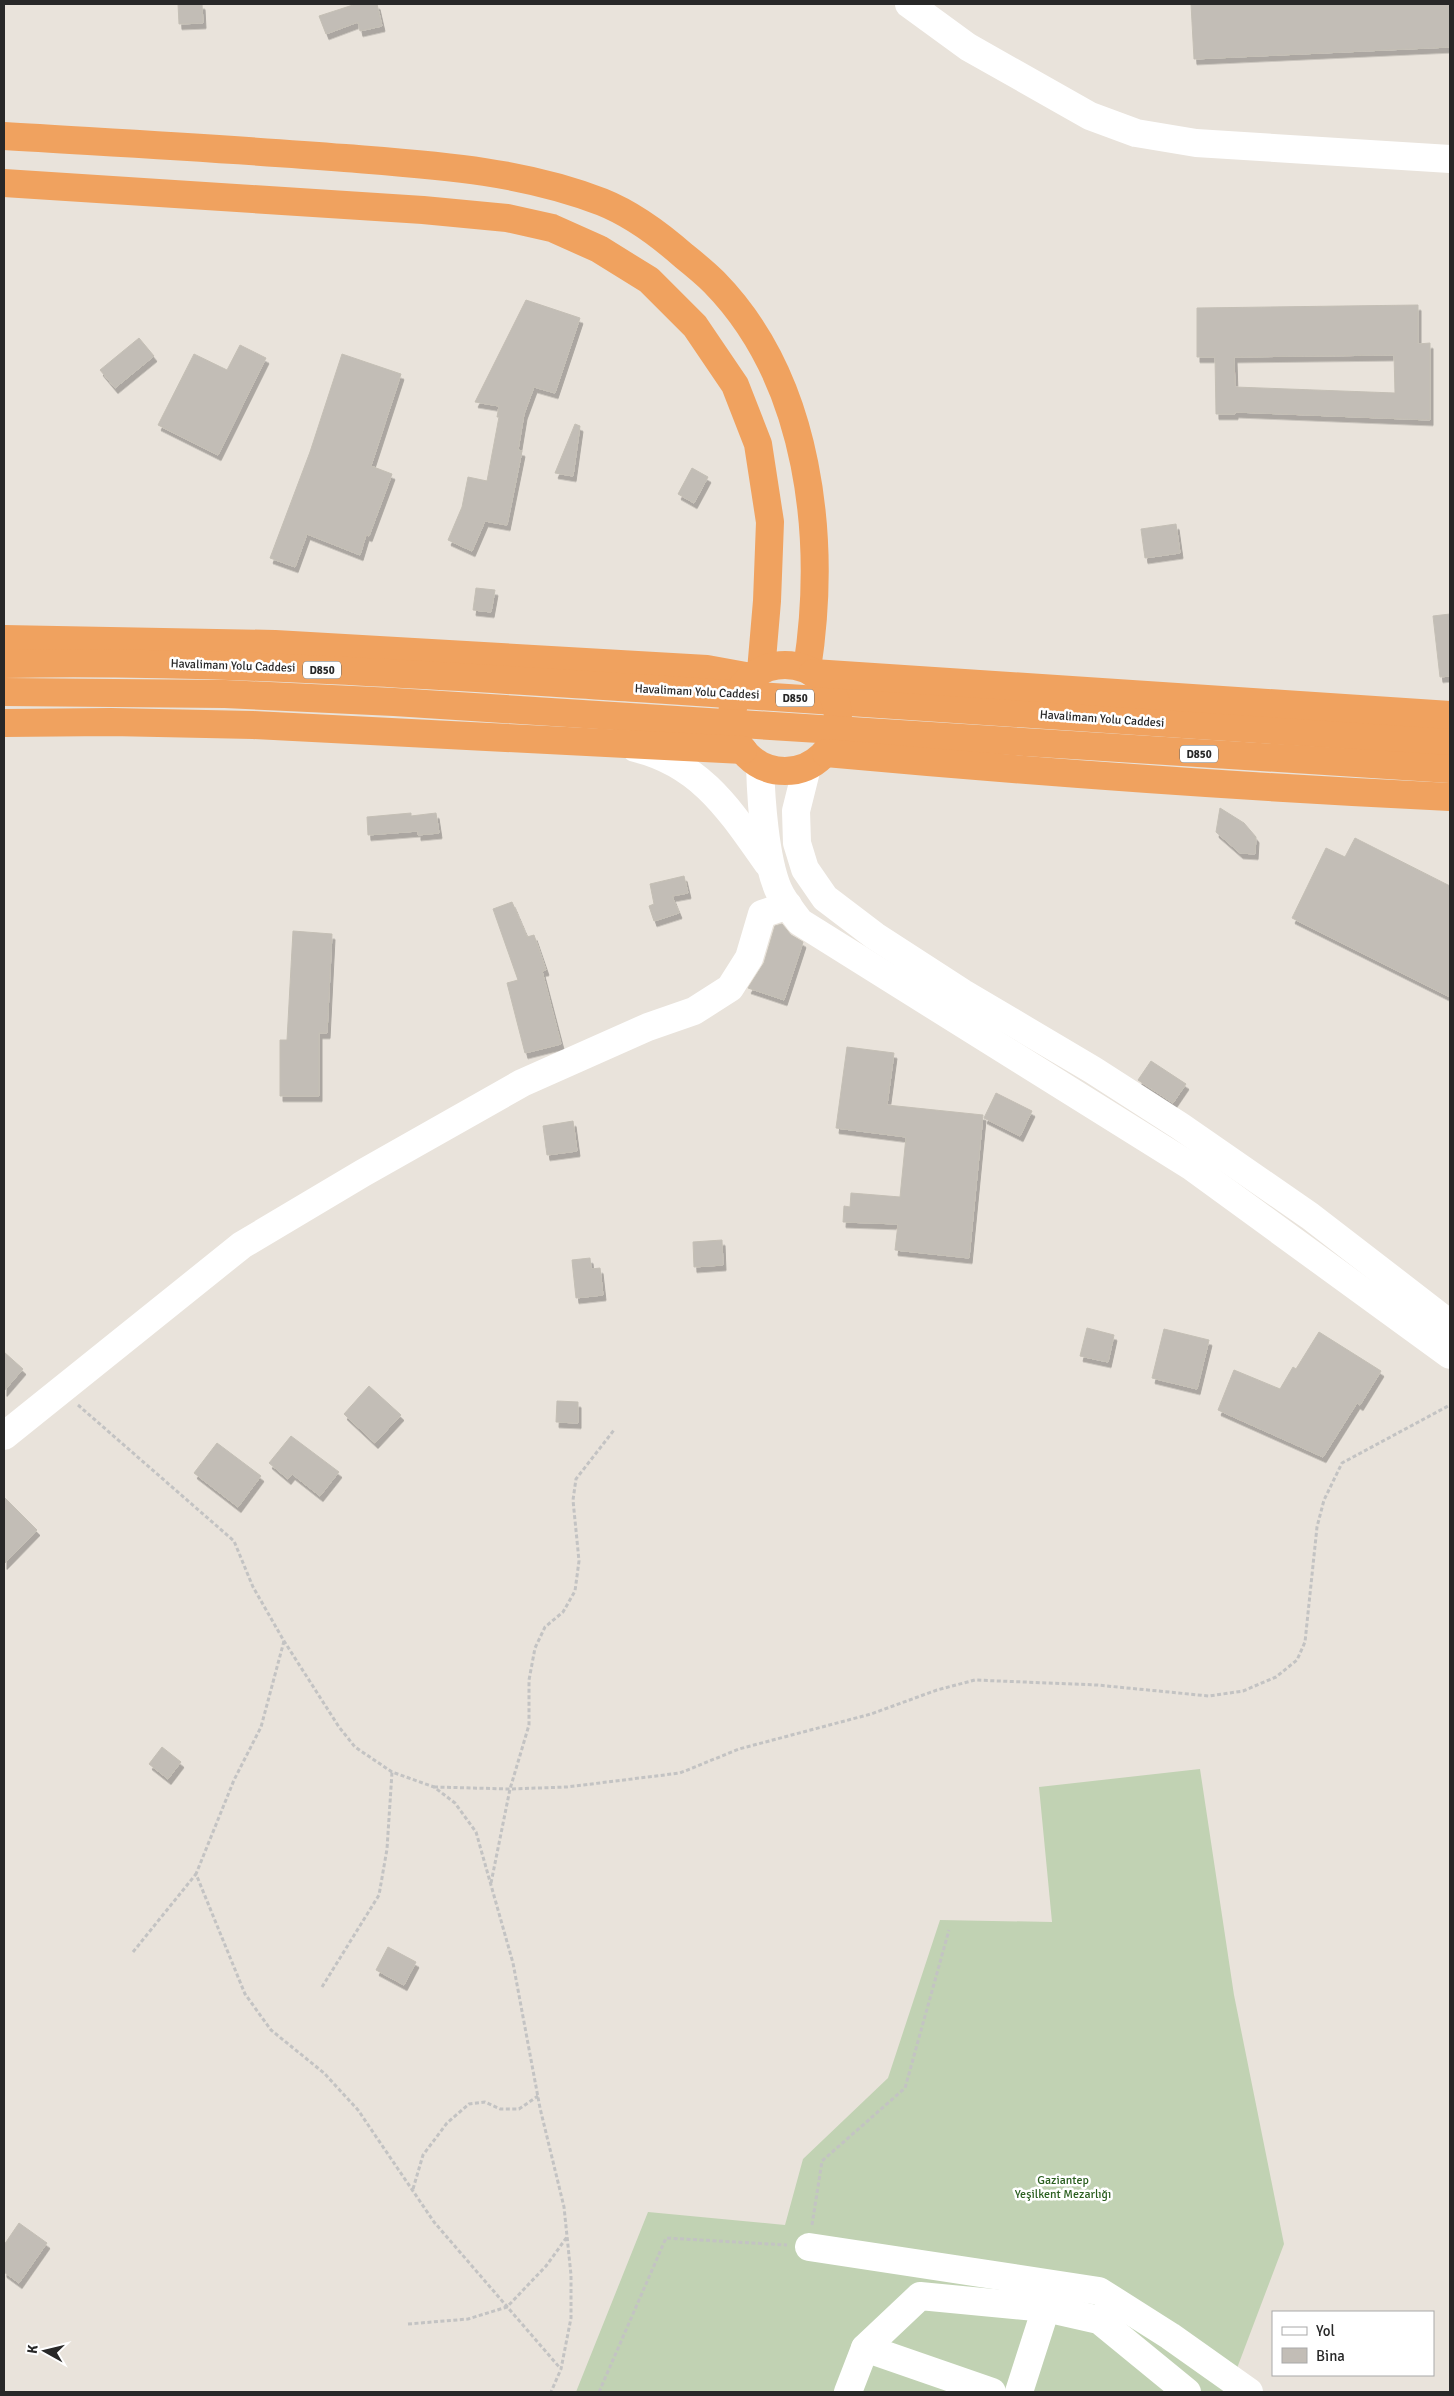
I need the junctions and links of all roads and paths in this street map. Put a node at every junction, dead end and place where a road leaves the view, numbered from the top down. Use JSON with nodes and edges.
{"nodes":[{"id":1,"x":909,"y":4,"type":"edge"},
{"id":2,"x":4,"y":124,"type":"edge"},
{"id":3,"x":4,"y":136,"type":"edge"},
{"id":4,"x":269,"y":152,"type":"junction"},
{"id":5,"x":1450,"y":159,"type":"edge"},
{"id":6,"x":4,"y":183,"type":"edge"},
{"id":7,"x":4,"y":201,"type":"edge"},
{"id":8,"x":265,"y":201,"type":"junction"},
{"id":9,"x":4,"y":639,"type":"edge"},
{"id":10,"x":4,"y":664,"type":"edge"},
{"id":11,"x":810,"y":671,"type":"junction"},
{"id":12,"x":756,"y":674,"type":"junction"},
{"id":13,"x":4,"y":692,"type":"edge"},
{"id":14,"x":1450,"y":715,"type":"edge"},
{"id":15,"x":4,"y":723,"type":"edge"},
{"id":16,"x":1450,"y":742,"type":"edge"},
{"id":17,"x":626,"y":746,"type":"junction"},
{"id":18,"x":752,"y":758,"type":"junction"},
{"id":19,"x":816,"y":760,"type":"junction"},
{"id":20,"x":1450,"y":769,"type":"edge"},
{"id":21,"x":1450,"y":797,"type":"edge"},
{"id":22,"x":773,"y":870,"type":"junction"},
{"id":23,"x":788,"y":905,"type":"junction"},
{"id":24,"x":1450,"y":1324,"type":"edge"},
{"id":25,"x":1450,"y":1355,"type":"edge"},
{"id":26,"x":61,"y":1390,"type":"junction"},
{"id":27,"x":1450,"y":1405,"type":"edge"},
{"id":28,"x":614,"y":1430,"type":"dead end"},
{"id":29,"x":4,"y":1436,"type":"edge"},
{"id":30,"x":284,"y":1641,"type":"junction"},
{"id":31,"x":392,"y":1772,"type":"junction"},
{"id":32,"x":434,"y":1787,"type":"junction"},
{"id":33,"x":510,"y":1789,"type":"junction"},
{"id":34,"x":196,"y":1874,"type":"junction"},
{"id":35,"x":491,"y":1883,"type":"junction"},
{"id":36,"x":949,"y":1930,"type":"dead end"},
{"id":37,"x":133,"y":1952,"type":"dead end"},
{"id":38,"x":322,"y":1987,"type":"dead end"},
{"id":39,"x":538,"y":2096,"type":"junction"},
{"id":40,"x":413,"y":2190,"type":"junction"},
{"id":41,"x":567,"y":2237,"type":"junction"},
{"id":42,"x":809,"y":2246,"type":"junction"},
{"id":43,"x":507,"y":2307,"type":"junction"},
{"id":44,"x":1046,"y":2308,"type":"junction"},
{"id":45,"x":408,"y":2324,"type":"dead end"},
{"id":46,"x":865,"y":2348,"type":"junction"},
{"id":47,"x":561,"y":2368,"type":"junction"},
{"id":48,"x":551,"y":2392,"type":"edge"},
{"id":49,"x":599,"y":2392,"type":"edge"},
{"id":50,"x":848,"y":2392,"type":"edge"},
{"id":51,"x":992,"y":2392,"type":"edge"},
{"id":52,"x":1019,"y":2392,"type":"edge"},
{"id":53,"x":1187,"y":2392,"type":"edge"},
{"id":54,"x":1249,"y":2392,"type":"edge"}],
"edges":[{"from":1,"to":5,"type":"street"},
{"from":2,"to":4,"type":"highway"},
{"from":3,"to":4,"type":"highway"},
{"from":4,"to":11,"type":"highway"},
{"from":6,"to":8,"type":"highway"},
{"from":7,"to":8,"type":"highway"},
{"from":8,"to":12,"type":"highway"},
{"from":9,"to":12,"type":"highway"},
{"from":10,"to":16,"type":"highway","name":"Havalimanı Yolu Caddesi","number":"D850"},
{"from":11,"to":12,"type":"highway"},
{"from":11,"to":14,"type":"highway"},
{"from":11,"to":19,"type":"highway"},
{"from":12,"to":18,"type":"highway"},
{"from":13,"to":20,"type":"highway","number":"D850"},
{"from":15,"to":17,"type":"highway"},
{"from":17,"to":18,"type":"highway"},
{"from":17,"to":22,"type":"street"},
{"from":18,"to":19,"type":"highway"},
{"from":18,"to":22,"type":"street"},
{"from":19,"to":21,"type":"highway"},
{"from":19,"to":24,"type":"street"},
{"from":22,"to":23,"type":"street"},
{"from":23,"to":25,"type":"street"},
{"from":23,"to":26,"type":"street"},
{"from":26,"to":29,"type":"street"},
{"from":26,"to":30,"type":"path"},
{"from":27,"to":33,"type":"path"},
{"from":28,"to":33,"type":"path"},
{"from":30,"to":31,"type":"path"},
{"from":30,"to":34,"type":"path"},
{"from":31,"to":32,"type":"path"},
{"from":31,"to":38,"type":"path"},
{"from":32,"to":33,"type":"path"},
{"from":32,"to":35,"type":"path"},
{"from":33,"to":35,"type":"path"},
{"from":34,"to":37,"type":"path"},
{"from":34,"to":40,"type":"path"},
{"from":35,"to":39,"type":"path"},
{"from":36,"to":42,"type":"path"},
{"from":39,"to":40,"type":"path"},
{"from":39,"to":41,"type":"path"},
{"from":40,"to":43,"type":"path"},
{"from":41,"to":43,"type":"path"},
{"from":41,"to":47,"type":"path"},
{"from":42,"to":49,"type":"path"},
{"from":42,"to":54,"type":"street"},
{"from":43,"to":45,"type":"path"},
{"from":43,"to":47,"type":"path"},
{"from":44,"to":46,"type":"street"},
{"from":44,"to":52,"type":"street"},
{"from":44,"to":53,"type":"street"},
{"from":46,"to":50,"type":"street"},
{"from":46,"to":51,"type":"street"},
{"from":47,"to":48,"type":"path"}]}
